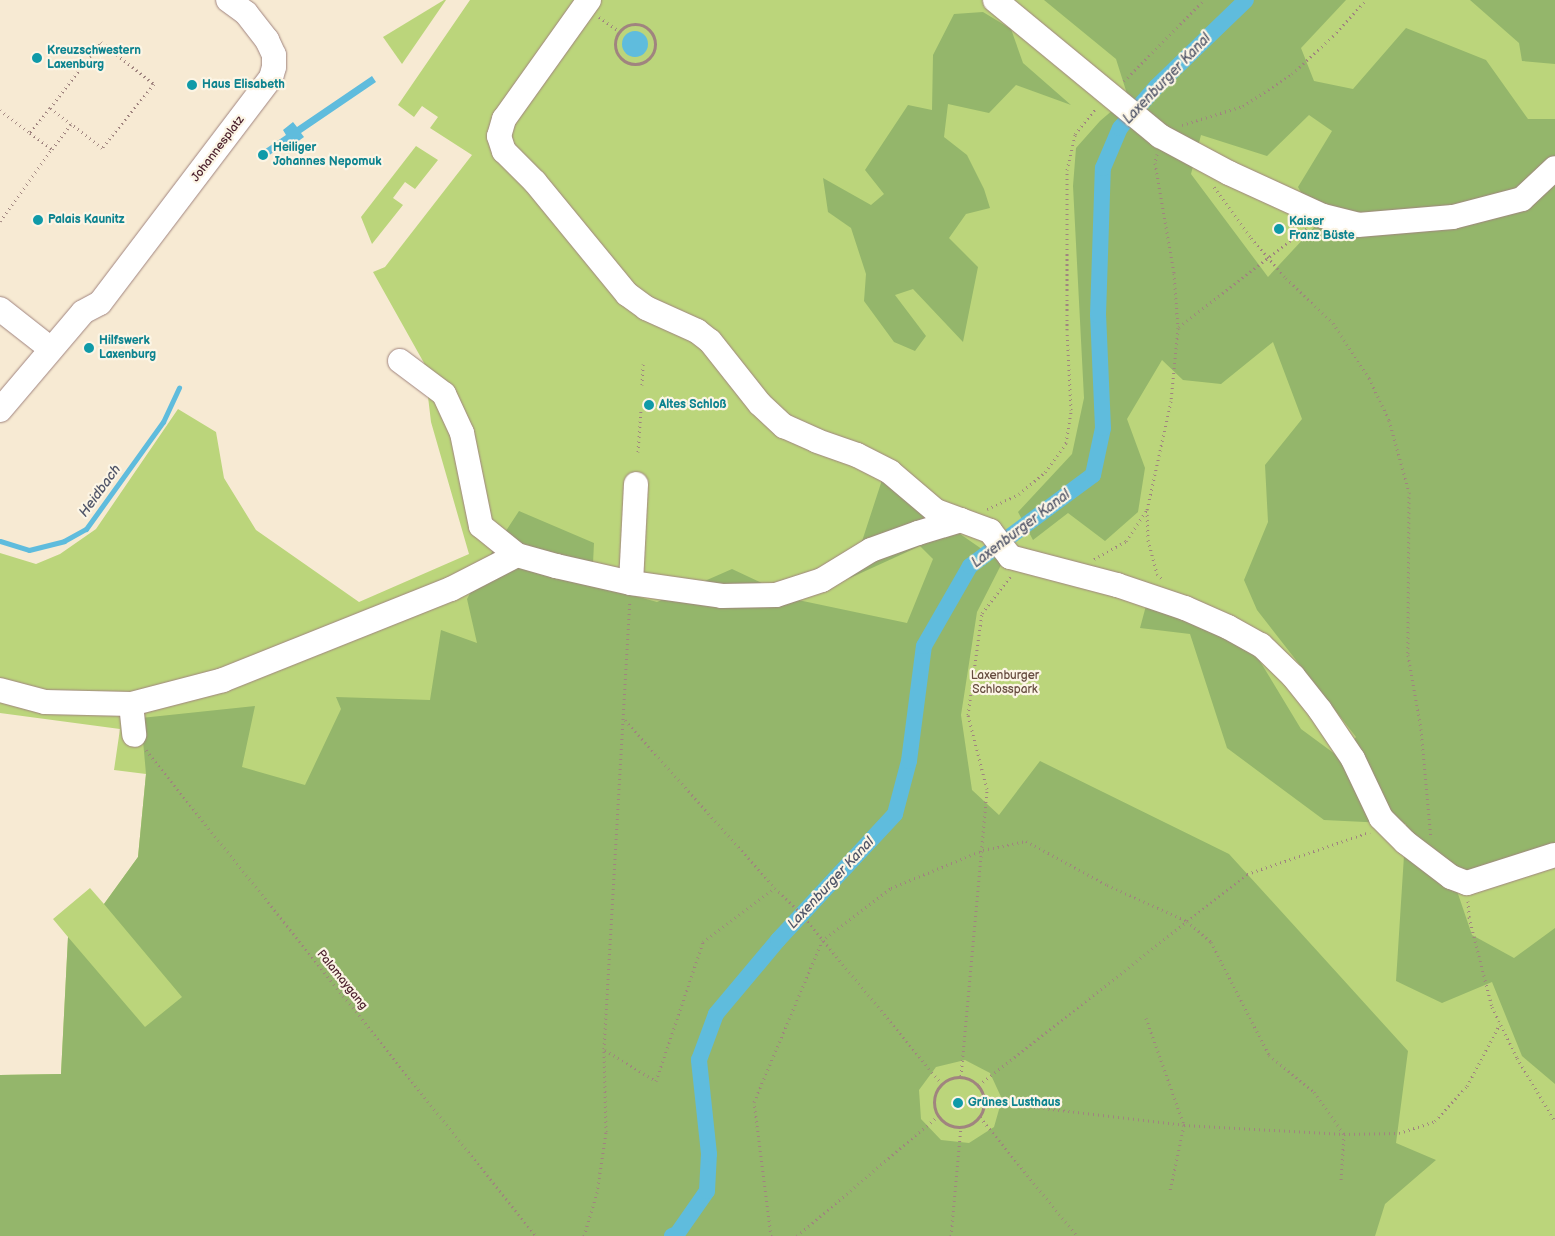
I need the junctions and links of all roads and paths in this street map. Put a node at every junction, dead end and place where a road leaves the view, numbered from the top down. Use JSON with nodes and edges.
{"nodes":[{"id":1,"x":228,"y":0,"type":"edge"},
{"id":2,"x":995,"y":0,"type":"edge"},
{"id":3,"x":1204,"y":0,"type":"edge"},
{"id":4,"x":1366,"y":0,"type":"edge"},
{"id":5,"x":583,"y":2,"type":"edge"},
{"id":6,"x":619,"y":31,"type":"joint"},
{"id":7,"x":1123,"y":107,"type":"junction"},
{"id":8,"x":50,"y":108,"type":"junction"},
{"id":9,"x":0,"y":110,"type":"edge"},
{"id":10,"x":71,"y":124,"type":"junction"},
{"id":11,"x":30,"y":133,"type":"junction"},
{"id":12,"x":1160,"y":136,"type":"junction"},
{"id":13,"x":52,"y":150,"type":"junction"},
{"id":14,"x":1555,"y":168,"type":"edge"},
{"id":15,"x":1211,"y":184,"type":"dead end"},
{"id":16,"x":1323,"y":216,"type":"junction"},
{"id":17,"x":0,"y":221,"type":"edge"},
{"id":18,"x":1268,"y":257,"type":"junction"},
{"id":19,"x":0,"y":309,"type":"edge"},
{"id":20,"x":1178,"y":328,"type":"junction"},
{"id":21,"x":51,"y":349,"type":"junction"},
{"id":22,"x":400,"y":360,"type":"dead end"},
{"id":23,"x":643,"y":364,"type":"dead end"},
{"id":24,"x":642,"y":385,"type":"dead end"},
{"id":25,"x":641,"y":409,"type":"dead end"},
{"id":26,"x":0,"y":410,"type":"edge"},
{"id":27,"x":638,"y":452,"type":"dead end"},
{"id":28,"x":636,"y":484,"type":"dead end"},
{"id":29,"x":1147,"y":510,"type":"junction"},
{"id":30,"x":961,"y":520,"type":"junction"},
{"id":31,"x":517,"y":555,"type":"junction"},
{"id":32,"x":1016,"y":559,"type":"junction"},
{"id":33,"x":1088,"y":561,"type":"dead end"},
{"id":34,"x":1163,"y":581,"type":"dead end"},
{"id":35,"x":631,"y":583,"type":"junction"},
{"id":36,"x":0,"y":690,"type":"edge"},
{"id":37,"x":130,"y":704,"type":"junction"},
{"id":38,"x":625,"y":719,"type":"junction"},
{"id":39,"x":134,"y":735,"type":"joint"},
{"id":40,"x":1389,"y":826,"type":"junction"},
{"id":41,"x":983,"y":850,"type":"junction"},
{"id":42,"x":1555,"y":855,"type":"edge"},
{"id":43,"x":1434,"y":866,"type":"junction"},
{"id":44,"x":1467,"y":883,"type":"junction"},
{"id":45,"x":776,"y":888,"type":"junction"},
{"id":46,"x":1187,"y":921,"type":"junction"},
{"id":47,"x":822,"y":941,"type":"junction"},
{"id":48,"x":1146,"y":1018,"type":"dead end"},
{"id":49,"x":1500,"y":1024,"type":"junction"},
{"id":50,"x":604,"y":1049,"type":"junction"},
{"id":51,"x":961,"y":1076,"type":"junction"},
{"id":52,"x":941,"y":1083,"type":"junction"},
{"id":53,"x":978,"y":1085,"type":"junction"},
{"id":54,"x":984,"y":1101,"type":"junction"},
{"id":55,"x":938,"y":1116,"type":"junction"},
{"id":56,"x":980,"y":1117,"type":"junction"},
{"id":57,"x":1555,"y":1121,"type":"edge"},
{"id":58,"x":1184,"y":1125,"type":"junction"},
{"id":59,"x":961,"y":1127,"type":"junction"},
{"id":60,"x":1344,"y":1134,"type":"junction"},
{"id":61,"x":1341,"y":1180,"type":"dead end"},
{"id":62,"x":1170,"y":1191,"type":"dead end"},
{"id":63,"x":536,"y":1236,"type":"edge"},
{"id":64,"x":584,"y":1236,"type":"edge"},
{"id":65,"x":771,"y":1236,"type":"edge"},
{"id":66,"x":797,"y":1236,"type":"edge"},
{"id":67,"x":951,"y":1236,"type":"edge"},
{"id":68,"x":1077,"y":1236,"type":"edge"}],
"edges":[{"from":1,"to":21,"type":"street","name":"Johannesplatz"},
{"from":2,"to":7,"type":"street"},
{"from":3,"to":7,"type":"path"},
{"from":4,"to":12,"type":"path"},
{"from":5,"to":30,"type":"street"},
{"from":6,"to":6,"type":"path"},
{"from":7,"to":12,"type":"street"},
{"from":7,"to":30,"type":"path"},
{"from":8,"to":10,"type":"path"},
{"from":8,"to":10,"type":"path"},
{"from":8,"to":11,"type":"path"},
{"from":9,"to":11,"type":"path"},
{"from":10,"to":13,"type":"path"},
{"from":11,"to":13,"type":"path"},
{"from":12,"to":16,"type":"street"},
{"from":12,"to":20,"type":"path"},
{"from":13,"to":17,"type":"path"},
{"from":14,"to":16,"type":"street"},
{"from":15,"to":18,"type":"path"},
{"from":16,"to":18,"type":"path"},
{"from":18,"to":20,"type":"path"},
{"from":18,"to":43,"type":"path"},
{"from":19,"to":21,"type":"street"},
{"from":20,"to":29,"type":"path"},
{"from":21,"to":26,"type":"street","name":"Johannesplatz"},
{"from":22,"to":31,"type":"street"},
{"from":23,"to":24,"type":"path"},
{"from":25,"to":27,"type":"path"},
{"from":28,"to":35,"type":"street"},
{"from":29,"to":33,"type":"path"},
{"from":29,"to":34,"type":"path"},
{"from":30,"to":32,"type":"street"},
{"from":30,"to":35,"type":"street"},
{"from":31,"to":35,"type":"street"},
{"from":31,"to":37,"type":"street"},
{"from":32,"to":40,"type":"street"},
{"from":32,"to":41,"type":"path"},
{"from":35,"to":38,"type":"path"},
{"from":36,"to":37,"type":"street"},
{"from":37,"to":39,"type":"street"},
{"from":38,"to":45,"type":"path"},
{"from":38,"to":50,"type":"path"},
{"from":39,"to":63,"type":"path","name":"Palamaygang"},
{"from":40,"to":43,"type":"street"},
{"from":40,"to":46,"type":"path"},
{"from":41,"to":46,"type":"path"},
{"from":41,"to":47,"type":"path"},
{"from":41,"to":51,"type":"path"},
{"from":42,"to":44,"type":"street"},
{"from":43,"to":44,"type":"street"},
{"from":44,"to":49,"type":"path"},
{"from":45,"to":47,"type":"path"},
{"from":45,"to":50,"type":"path"},
{"from":46,"to":53,"type":"path"},
{"from":46,"to":60,"type":"path"},
{"from":47,"to":52,"type":"path"},
{"from":47,"to":65,"type":"path"},
{"from":48,"to":58,"type":"path"},
{"from":49,"to":57,"type":"path"},
{"from":49,"to":60,"type":"path"},
{"from":50,"to":64,"type":"path"},
{"from":51,"to":52,"type":"path"},
{"from":51,"to":53,"type":"path"},
{"from":52,"to":55,"type":"path"},
{"from":53,"to":54,"type":"path"},
{"from":54,"to":56,"type":"path"},
{"from":54,"to":58,"type":"path"},
{"from":55,"to":59,"type":"path"},
{"from":55,"to":66,"type":"path"},
{"from":56,"to":59,"type":"path"},
{"from":56,"to":68,"type":"path"},
{"from":58,"to":60,"type":"path"},
{"from":58,"to":62,"type":"path"},
{"from":59,"to":67,"type":"path"},
{"from":60,"to":61,"type":"path"}]}
